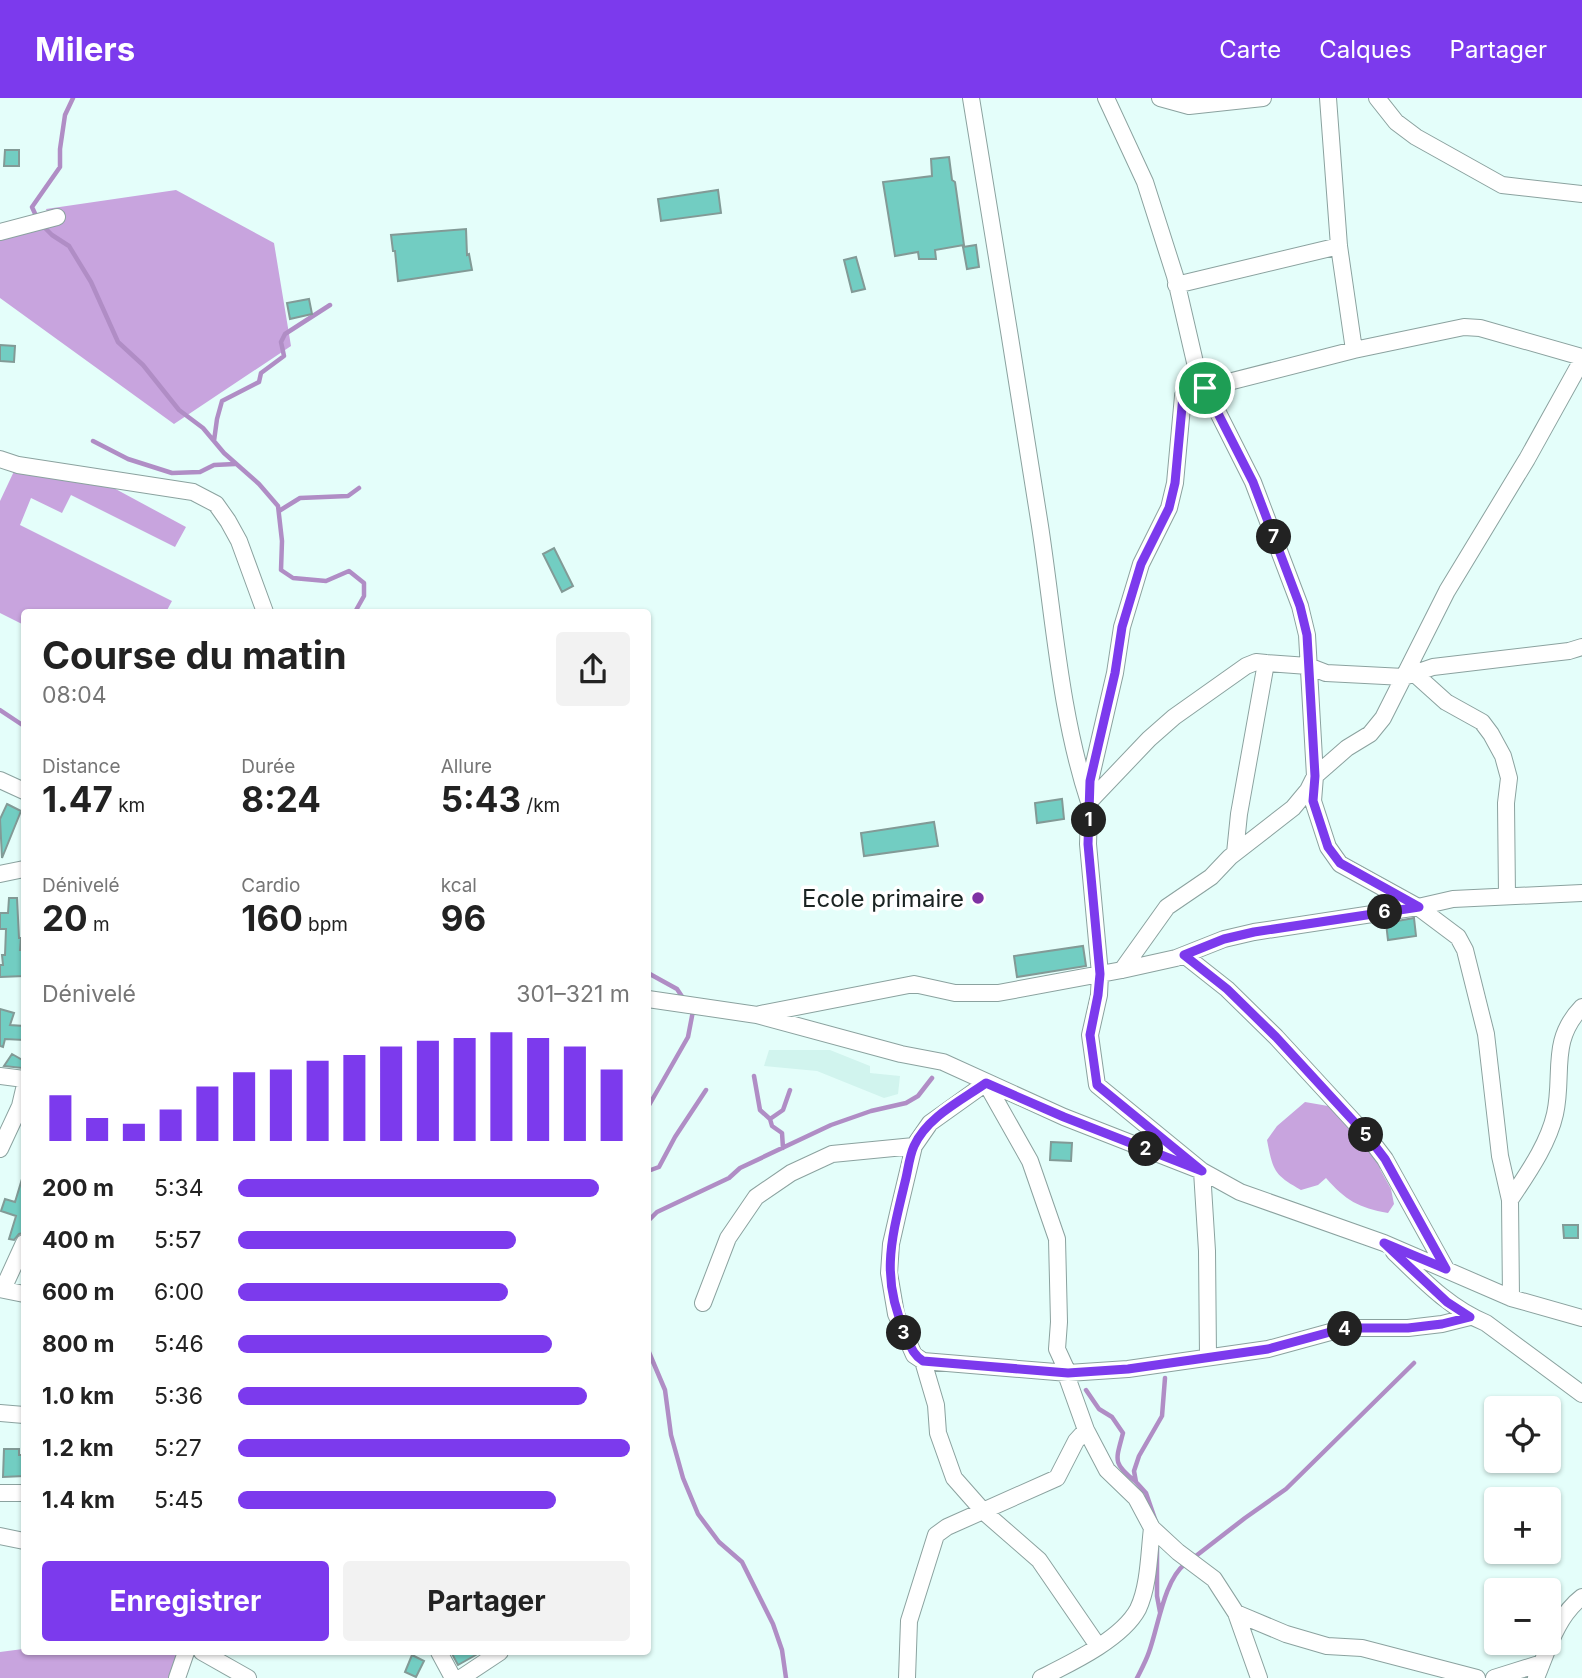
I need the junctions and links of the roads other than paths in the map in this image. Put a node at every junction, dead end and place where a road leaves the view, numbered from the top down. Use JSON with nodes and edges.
{"nodes":[{"id":1,"x":971,"y":98,"type":"edge"},
{"id":2,"x":1106,"y":98,"type":"edge"},
{"id":3,"x":1160,"y":98,"type":"edge"},
{"id":4,"x":1264,"y":98,"type":"edge"},
{"id":5,"x":1328,"y":98,"type":"edge"},
{"id":6,"x":1377,"y":98,"type":"edge"},
{"id":7,"x":1582,"y":194,"type":"edge"},
{"id":8,"x":57,"y":218,"type":"dead end"},
{"id":9,"x":0,"y":232,"type":"edge"},
{"id":10,"x":1339,"y":246,"type":"junction"},
{"id":11,"x":1177,"y":285,"type":"junction"},
{"id":12,"x":1354,"y":350,"type":"junction"},
{"id":13,"x":1582,"y":359,"type":"edge"},
{"id":14,"x":1205,"y":388,"type":"junction"},
{"id":15,"x":0,"y":459,"type":"edge"},
{"id":16,"x":264,"y":609,"type":"edge"},
{"id":17,"x":1582,"y":647,"type":"edge"},
{"id":18,"x":1266,"y":663,"type":"junction"},
{"id":19,"x":1308,"y":666,"type":"junction"},
{"id":20,"x":1410,"y":676,"type":"junction"},
{"id":21,"x":1315,"y":776,"type":"junction"},
{"id":22,"x":0,"y":780,"type":"edge"},
{"id":23,"x":21,"y":790,"type":"edge"},
{"id":24,"x":1089,"y":802,"type":"junction"},
{"id":25,"x":1235,"y":853,"type":"junction"},
{"id":26,"x":21,"y":870,"type":"edge"},
{"id":27,"x":0,"y":874,"type":"edge"},
{"id":28,"x":1582,"y":893,"type":"edge"},
{"id":29,"x":1507,"y":896,"type":"junction"},
{"id":30,"x":1419,"y":907,"type":"junction"},
{"id":31,"x":1184,"y":955,"type":"junction"},
{"id":32,"x":1122,"y":970,"type":"junction"},
{"id":33,"x":1100,"y":974,"type":"junction"},
{"id":34,"x":651,"y":999,"type":"edge"},
{"id":35,"x":1582,"y":1007,"type":"edge"},
{"id":36,"x":757,"y":1015,"type":"junction"},
{"id":37,"x":0,"y":1076,"type":"edge"},
{"id":38,"x":21,"y":1079,"type":"edge"},
{"id":39,"x":986,"y":1083,"type":"junction"},
{"id":40,"x":21,"y":1102,"type":"edge"},
{"id":41,"x":914,"y":1146,"type":"junction"},
{"id":42,"x":0,"y":1149,"type":"edge"},
{"id":43,"x":1202,"y":1171,"type":"junction"},
{"id":44,"x":1510,"y":1200,"type":"junction"},
{"id":45,"x":1384,"y":1243,"type":"junction"},
{"id":46,"x":21,"y":1249,"type":"edge"},
{"id":47,"x":1446,"y":1269,"type":"junction"},
{"id":48,"x":2,"y":1289,"type":"edge"},
{"id":49,"x":21,"y":1293,"type":"edge"},
{"id":50,"x":1511,"y":1298,"type":"junction"},
{"id":51,"x":703,"y":1303,"type":"dead end"},
{"id":52,"x":1470,"y":1317,"type":"junction"},
{"id":53,"x":1582,"y":1318,"type":"edge"},
{"id":54,"x":1208,"y":1356,"type":"junction"},
{"id":55,"x":923,"y":1361,"type":"junction"},
{"id":56,"x":1068,"y":1373,"type":"junction"},
{"id":57,"x":1582,"y":1394,"type":"edge"},
{"id":58,"x":0,"y":1413,"type":"edge"},
{"id":59,"x":21,"y":1415,"type":"edge"},
{"id":60,"x":1086,"y":1430,"type":"junction"},
{"id":61,"x":0,"y":1493,"type":"edge"},
{"id":62,"x":21,"y":1493,"type":"edge"},
{"id":63,"x":984,"y":1512,"type":"junction"},
{"id":64,"x":1152,"y":1528,"type":"junction"},
{"id":65,"x":0,"y":1536,"type":"edge"},
{"id":66,"x":21,"y":1540,"type":"edge"},
{"id":67,"x":1582,"y":1597,"type":"edge"},
{"id":68,"x":1236,"y":1613,"type":"junction"},
{"id":69,"x":1098,"y":1646,"type":"junction"},
{"id":70,"x":185,"y":1655,"type":"edge"},
{"id":71,"x":441,"y":1655,"type":"edge"},
{"id":72,"x":496,"y":1655,"type":"edge"},
{"id":73,"x":218,"y":1656,"type":"edge"},
{"id":74,"x":1539,"y":1671,"type":"edge"},
{"id":75,"x":177,"y":1678,"type":"edge"},
{"id":76,"x":248,"y":1678,"type":"edge"},
{"id":77,"x":453,"y":1678,"type":"edge"},
{"id":78,"x":461,"y":1678,"type":"edge"},
{"id":79,"x":906,"y":1678,"type":"edge"},
{"id":80,"x":1041,"y":1678,"type":"edge"},
{"id":81,"x":1259,"y":1678,"type":"edge"},
{"id":82,"x":1477,"y":1678,"type":"edge"},
{"id":83,"x":1494,"y":1678,"type":"edge"}],
"edges":[{"from":1,"to":24,"type":"street"},
{"from":2,"to":11,"type":"street"},
{"from":3,"to":4,"type":"street"},
{"from":5,"to":10,"type":"street"},
{"from":6,"to":7,"type":"street"},
{"from":8,"to":9,"type":"street"},
{"from":10,"to":11,"type":"street"},
{"from":10,"to":12,"type":"street"},
{"from":11,"to":14,"type":"street"},
{"from":12,"to":13,"type":"street"},
{"from":12,"to":14,"type":"street"},
{"from":13,"to":20,"type":"street"},
{"from":14,"to":19,"type":"street"},
{"from":14,"to":24,"type":"street"},
{"from":15,"to":16,"type":"street"},
{"from":17,"to":20,"type":"street"},
{"from":18,"to":19,"type":"street"},
{"from":18,"to":24,"type":"street"},
{"from":18,"to":25,"type":"street"},
{"from":19,"to":20,"type":"street"},
{"from":19,"to":21,"type":"street"},
{"from":20,"to":21,"type":"street"},
{"from":20,"to":29,"type":"street"},
{"from":21,"to":25,"type":"street"},
{"from":21,"to":30,"type":"street"},
{"from":22,"to":23,"type":"street"},
{"from":24,"to":33,"type":"street"},
{"from":25,"to":32,"type":"street"},
{"from":26,"to":27,"type":"street"},
{"from":28,"to":29,"type":"street"},
{"from":29,"to":30,"type":"street"},
{"from":30,"to":31,"type":"street"},
{"from":30,"to":44,"type":"street"},
{"from":31,"to":32,"type":"street"},
{"from":31,"to":47,"type":"street"},
{"from":32,"to":33,"type":"street"},
{"from":33,"to":36,"type":"street"},
{"from":33,"to":43,"type":"street"},
{"from":34,"to":36,"type":"street"},
{"from":35,"to":44,"type":"street"},
{"from":36,"to":39,"type":"street"},
{"from":37,"to":38,"type":"street"},
{"from":39,"to":41,"type":"street"},
{"from":39,"to":43,"type":"street"},
{"from":39,"to":56,"type":"street"},
{"from":40,"to":42,"type":"street"},
{"from":41,"to":51,"type":"street"},
{"from":41,"to":55,"type":"street"},
{"from":43,"to":45,"type":"street"},
{"from":43,"to":54,"type":"street"},
{"from":44,"to":50,"type":"street"},
{"from":45,"to":47,"type":"street"},
{"from":45,"to":52,"type":"street"},
{"from":46,"to":48,"type":"street"},
{"from":47,"to":50,"type":"street"},
{"from":48,"to":49,"type":"street"},
{"from":50,"to":53,"type":"street"},
{"from":52,"to":54,"type":"street"},
{"from":52,"to":57,"type":"street"},
{"from":54,"to":56,"type":"street"},
{"from":55,"to":56,"type":"street"},
{"from":55,"to":63,"type":"street"},
{"from":56,"to":60,"type":"street"},
{"from":58,"to":59,"type":"street"},
{"from":60,"to":63,"type":"street"},
{"from":60,"to":64,"type":"street"},
{"from":61,"to":62,"type":"street"},
{"from":63,"to":69,"type":"street"},
{"from":63,"to":79,"type":"street"},
{"from":64,"to":68,"type":"street"},
{"from":64,"to":69,"type":"street"},
{"from":65,"to":66,"type":"street"},
{"from":67,"to":74,"type":"street"},
{"from":68,"to":81,"type":"street"},
{"from":68,"to":82,"type":"street"},
{"from":69,"to":80,"type":"street"},
{"from":70,"to":75,"type":"street"},
{"from":71,"to":77,"type":"street"},
{"from":72,"to":78,"type":"street"},
{"from":73,"to":76,"type":"street"},
{"from":74,"to":83,"type":"street"}]}
